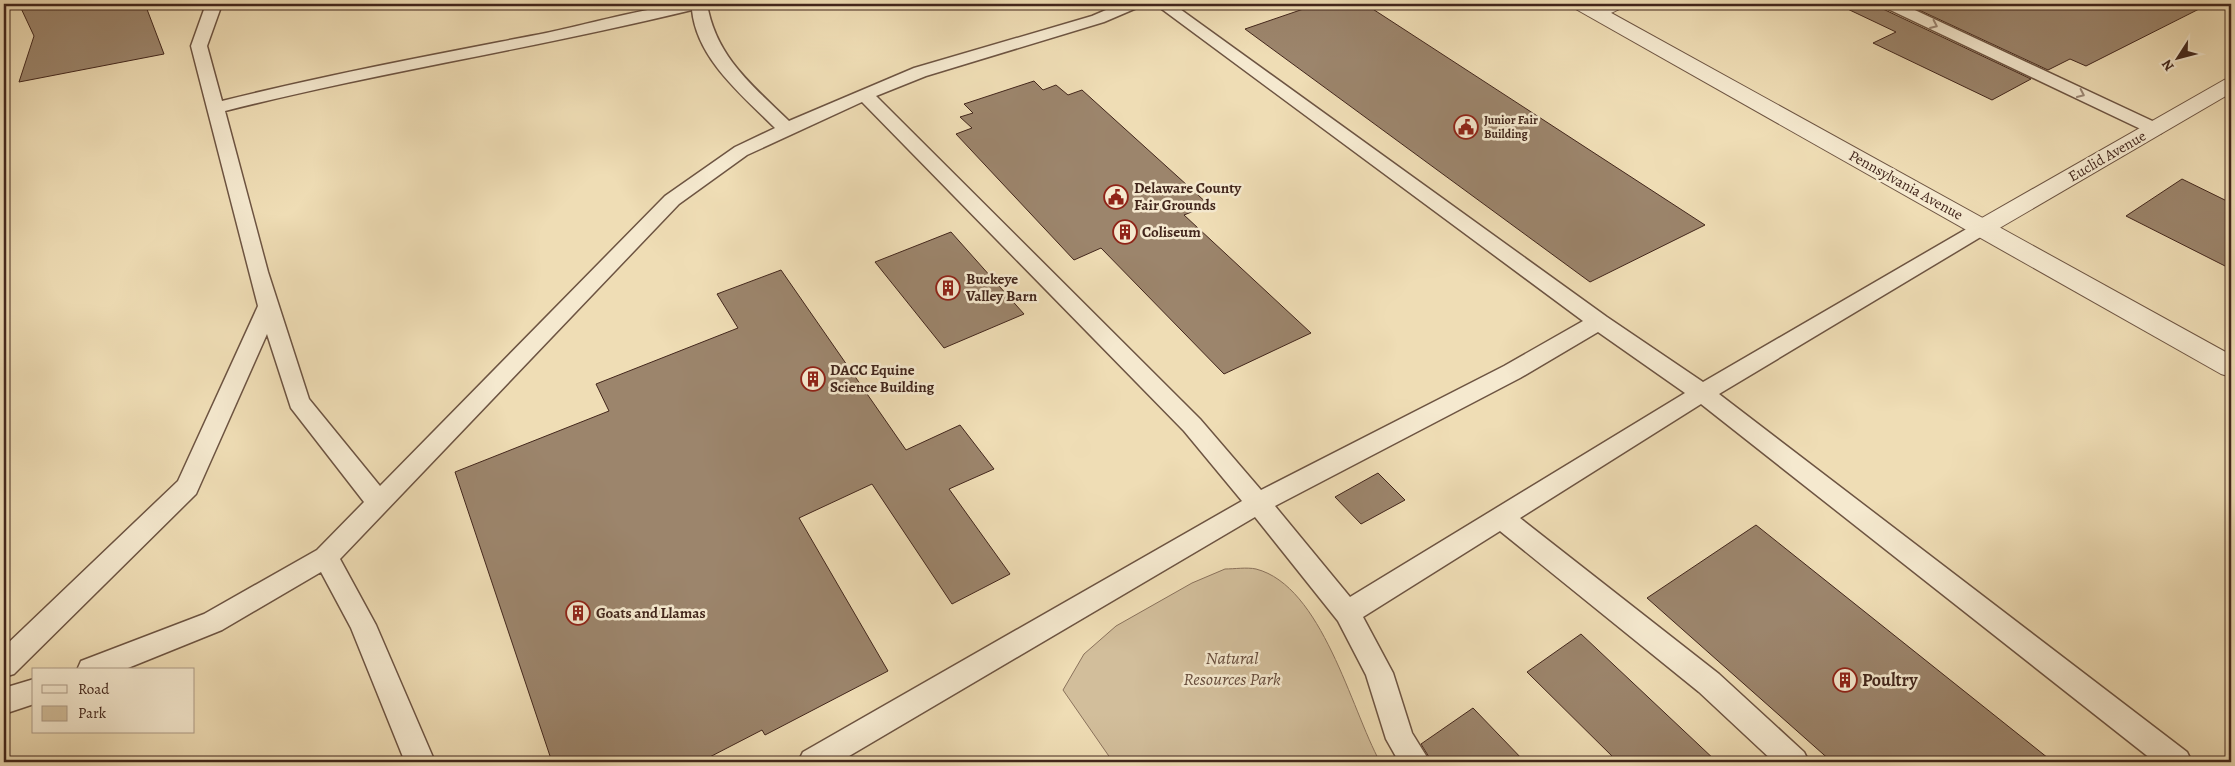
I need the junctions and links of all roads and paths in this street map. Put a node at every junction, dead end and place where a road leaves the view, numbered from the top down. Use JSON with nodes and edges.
{"nodes":[{"id":1,"x":214,"y":4,"type":"edge"},
{"id":2,"x":219,"y":4,"type":"edge"},
{"id":3,"x":698,"y":4,"type":"edge"},
{"id":4,"x":1133,"y":4,"type":"edge"},
{"id":5,"x":1163,"y":4,"type":"edge"},
{"id":6,"x":1615,"y":4,"type":"edge"},
{"id":7,"x":1890,"y":4,"type":"edge"},
{"id":8,"x":1588,"y":8,"type":"edge"},
{"id":9,"x":2231,"y":84,"type":"edge"},
{"id":10,"x":865,"y":95,"type":"junction"},
{"id":11,"x":215,"y":108,"type":"junction"},
{"id":12,"x":2155,"y":128,"type":"junction"},
{"id":13,"x":787,"y":129,"type":"junction"},
{"id":14,"x":1982,"y":228,"type":"junction"},
{"id":15,"x":269,"y":305,"type":"junction"},
{"id":16,"x":1599,"y":322,"type":"junction"},
{"id":17,"x":2231,"y":367,"type":"edge"},
{"id":18,"x":1702,"y":393,"type":"junction"},
{"id":19,"x":379,"y":503,"type":"junction"},
{"id":20,"x":1258,"y":503,"type":"junction"},
{"id":21,"x":1501,"y":517,"type":"junction"},
{"id":22,"x":326,"y":557,"type":"junction"},
{"id":23,"x":1347,"y":613,"type":"junction"},
{"id":24,"x":4,"y":666,"type":"edge"},
{"id":25,"x":96,"y":668,"type":"edge"},
{"id":26,"x":32,"y":692,"type":"edge"},
{"id":27,"x":4,"y":701,"type":"edge"},
{"id":28,"x":420,"y":762,"type":"edge"},
{"id":29,"x":813,"y":762,"type":"edge"},
{"id":30,"x":1414,"y":762,"type":"edge"},
{"id":31,"x":1794,"y":762,"type":"edge"},
{"id":32,"x":2177,"y":762,"type":"edge"}],
"edges":[{"from":1,"to":2,"type":"lane"},
{"from":1,"to":11,"type":"lane"},
{"from":3,"to":11,"type":"lane"},
{"from":3,"to":13,"type":"lane"},
{"from":4,"to":10,"type":"lane"},
{"from":5,"to":16,"type":"lane"},
{"from":6,"to":8,"type":"street"},
{"from":7,"to":12,"type":"lane","one_way":true},
{"from":8,"to":14,"type":"street","name":"Pennsylvania Avenue"},
{"from":9,"to":12,"type":"street","name":"Euclid Avenue"},
{"from":10,"to":13,"type":"lane"},
{"from":10,"to":20,"type":"lane"},
{"from":11,"to":15,"type":"lane"},
{"from":12,"to":14,"type":"street","name":"Euclid Avenue"},
{"from":13,"to":19,"type":"lane"},
{"from":14,"to":17,"type":"street","name":"Pennsylvania Avenue"},
{"from":14,"to":18,"type":"lane"},
{"from":15,"to":19,"type":"lane"},
{"from":15,"to":24,"type":"lane"},
{"from":16,"to":18,"type":"lane"},
{"from":16,"to":20,"type":"lane"},
{"from":18,"to":21,"type":"lane"},
{"from":18,"to":32,"type":"lane"},
{"from":19,"to":22,"type":"lane"},
{"from":20,"to":23,"type":"lane"},
{"from":20,"to":29,"type":"lane"},
{"from":21,"to":23,"type":"lane"},
{"from":21,"to":31,"type":"lane"},
{"from":22,"to":25,"type":"lane"},
{"from":22,"to":28,"type":"lane"},
{"from":23,"to":30,"type":"lane"},
{"from":26,"to":27,"type":"lane"}]}
